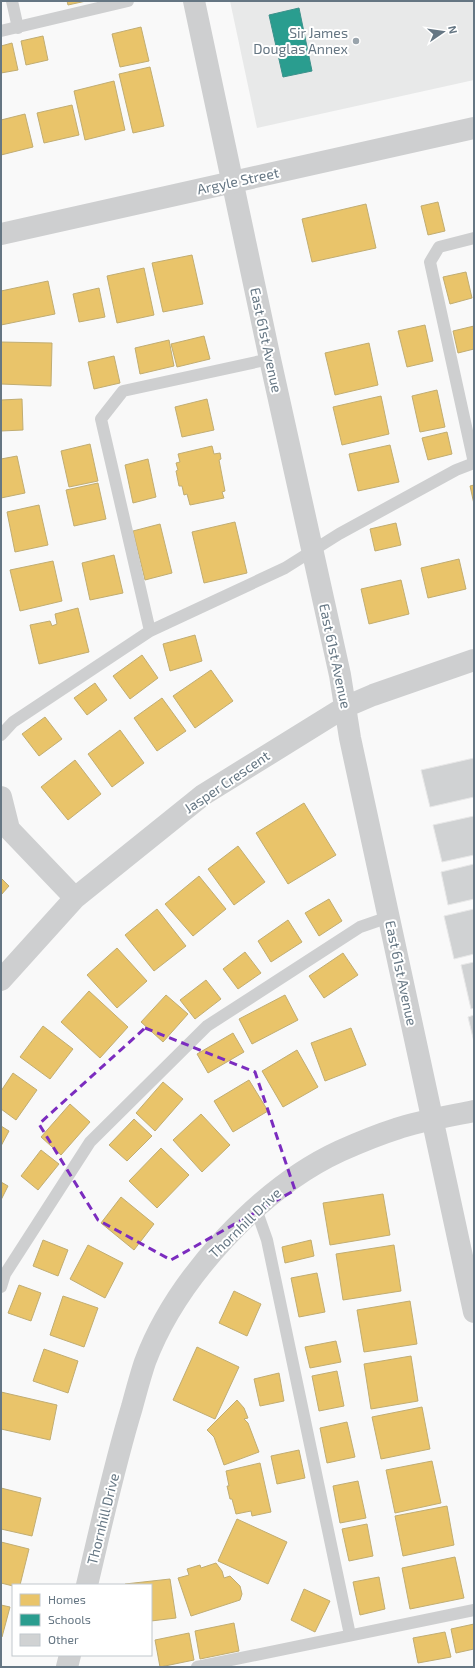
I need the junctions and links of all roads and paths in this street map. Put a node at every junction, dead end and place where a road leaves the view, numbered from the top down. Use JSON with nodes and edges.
{"nodes":[{"id":1,"x":12,"y":1,"type":"edge"},
{"id":2,"x":128,"y":1,"type":"edge"},
{"id":3,"x":194,"y":1,"type":"edge"},
{"id":4,"x":18,"y":28,"type":"junction"},
{"id":5,"x":1,"y":31,"type":"edge"},
{"id":6,"x":474,"y":128,"type":"edge"},
{"id":7,"x":232,"y":182,"type":"junction"},
{"id":8,"x":1,"y":234,"type":"edge"},
{"id":9,"x":474,"y":238,"type":"edge"},
{"id":10,"x":270,"y":359,"type":"junction"},
{"id":11,"x":474,"y":463,"type":"edge"},
{"id":12,"x":312,"y":550,"type":"junction"},
{"id":13,"x":150,"y":630,"type":"junction"},
{"id":14,"x":474,"y":660,"type":"edge"},
{"id":15,"x":345,"y":707,"type":"junction"},
{"id":16,"x":1,"y":735,"type":"edge"},
{"id":17,"x":1,"y":797,"type":"edge"},
{"id":18,"x":75,"y":898,"type":"junction"},
{"id":19,"x":389,"y":917,"type":"junction"},
{"id":20,"x":1,"y":980,"type":"edge"},
{"id":21,"x":474,"y":1111,"type":"edge"},
{"id":22,"x":433,"y":1120,"type":"junction"},
{"id":23,"x":256,"y":1209,"type":"junction"},
{"id":24,"x":1,"y":1287,"type":"edge"},
{"id":25,"x":474,"y":1312,"type":"edge"},
{"id":26,"x":87,"y":1584,"type":"edge"},
{"id":27,"x":474,"y":1610,"type":"edge"},
{"id":28,"x":350,"y":1635,"type":"junction"},
{"id":29,"x":70,"y":1656,"type":"edge"},
{"id":30,"x":67,"y":1667,"type":"edge"},
{"id":31,"x":197,"y":1667,"type":"edge"}],
"edges":[{"from":1,"to":4,"type":"lane"},
{"from":2,"to":4,"type":"lane"},
{"from":3,"to":7,"type":"street","name":"East 61st Avenue"},
{"from":4,"to":5,"type":"lane"},
{"from":6,"to":7,"type":"street","name":"Argyle Street"},
{"from":7,"to":8,"type":"street","name":"Argyle Street"},
{"from":7,"to":10,"type":"street","name":"East 61st Avenue"},
{"from":9,"to":11,"type":"lane"},
{"from":10,"to":12,"type":"street","name":"East 61st Avenue"},
{"from":10,"to":13,"type":"lane"},
{"from":11,"to":12,"type":"lane"},
{"from":12,"to":13,"type":"lane"},
{"from":12,"to":15,"type":"street","name":"East 61st Avenue"},
{"from":13,"to":16,"type":"lane"},
{"from":14,"to":15,"type":"street","name":"Jasper Crescent"},
{"from":15,"to":18,"type":"street","name":"Jasper Crescent"},
{"from":15,"to":19,"type":"street","name":"East 61st Avenue"},
{"from":17,"to":18,"type":"street"},
{"from":18,"to":20,"type":"street","name":"Jasper Crescent"},
{"from":19,"to":22,"type":"street","name":"East 61st Avenue"},
{"from":19,"to":24,"type":"lane"},
{"from":21,"to":22,"type":"street","name":"Thornhill Drive"},
{"from":22,"to":23,"type":"street","name":"Thornhill Drive"},
{"from":22,"to":25,"type":"street","name":"East 61st Avenue"},
{"from":23,"to":26,"type":"street","name":"Thornhill Drive"},
{"from":23,"to":28,"type":"lane"},
{"from":27,"to":28,"type":"lane"},
{"from":28,"to":31,"type":"lane"},
{"from":29,"to":30,"type":"street"}]}
